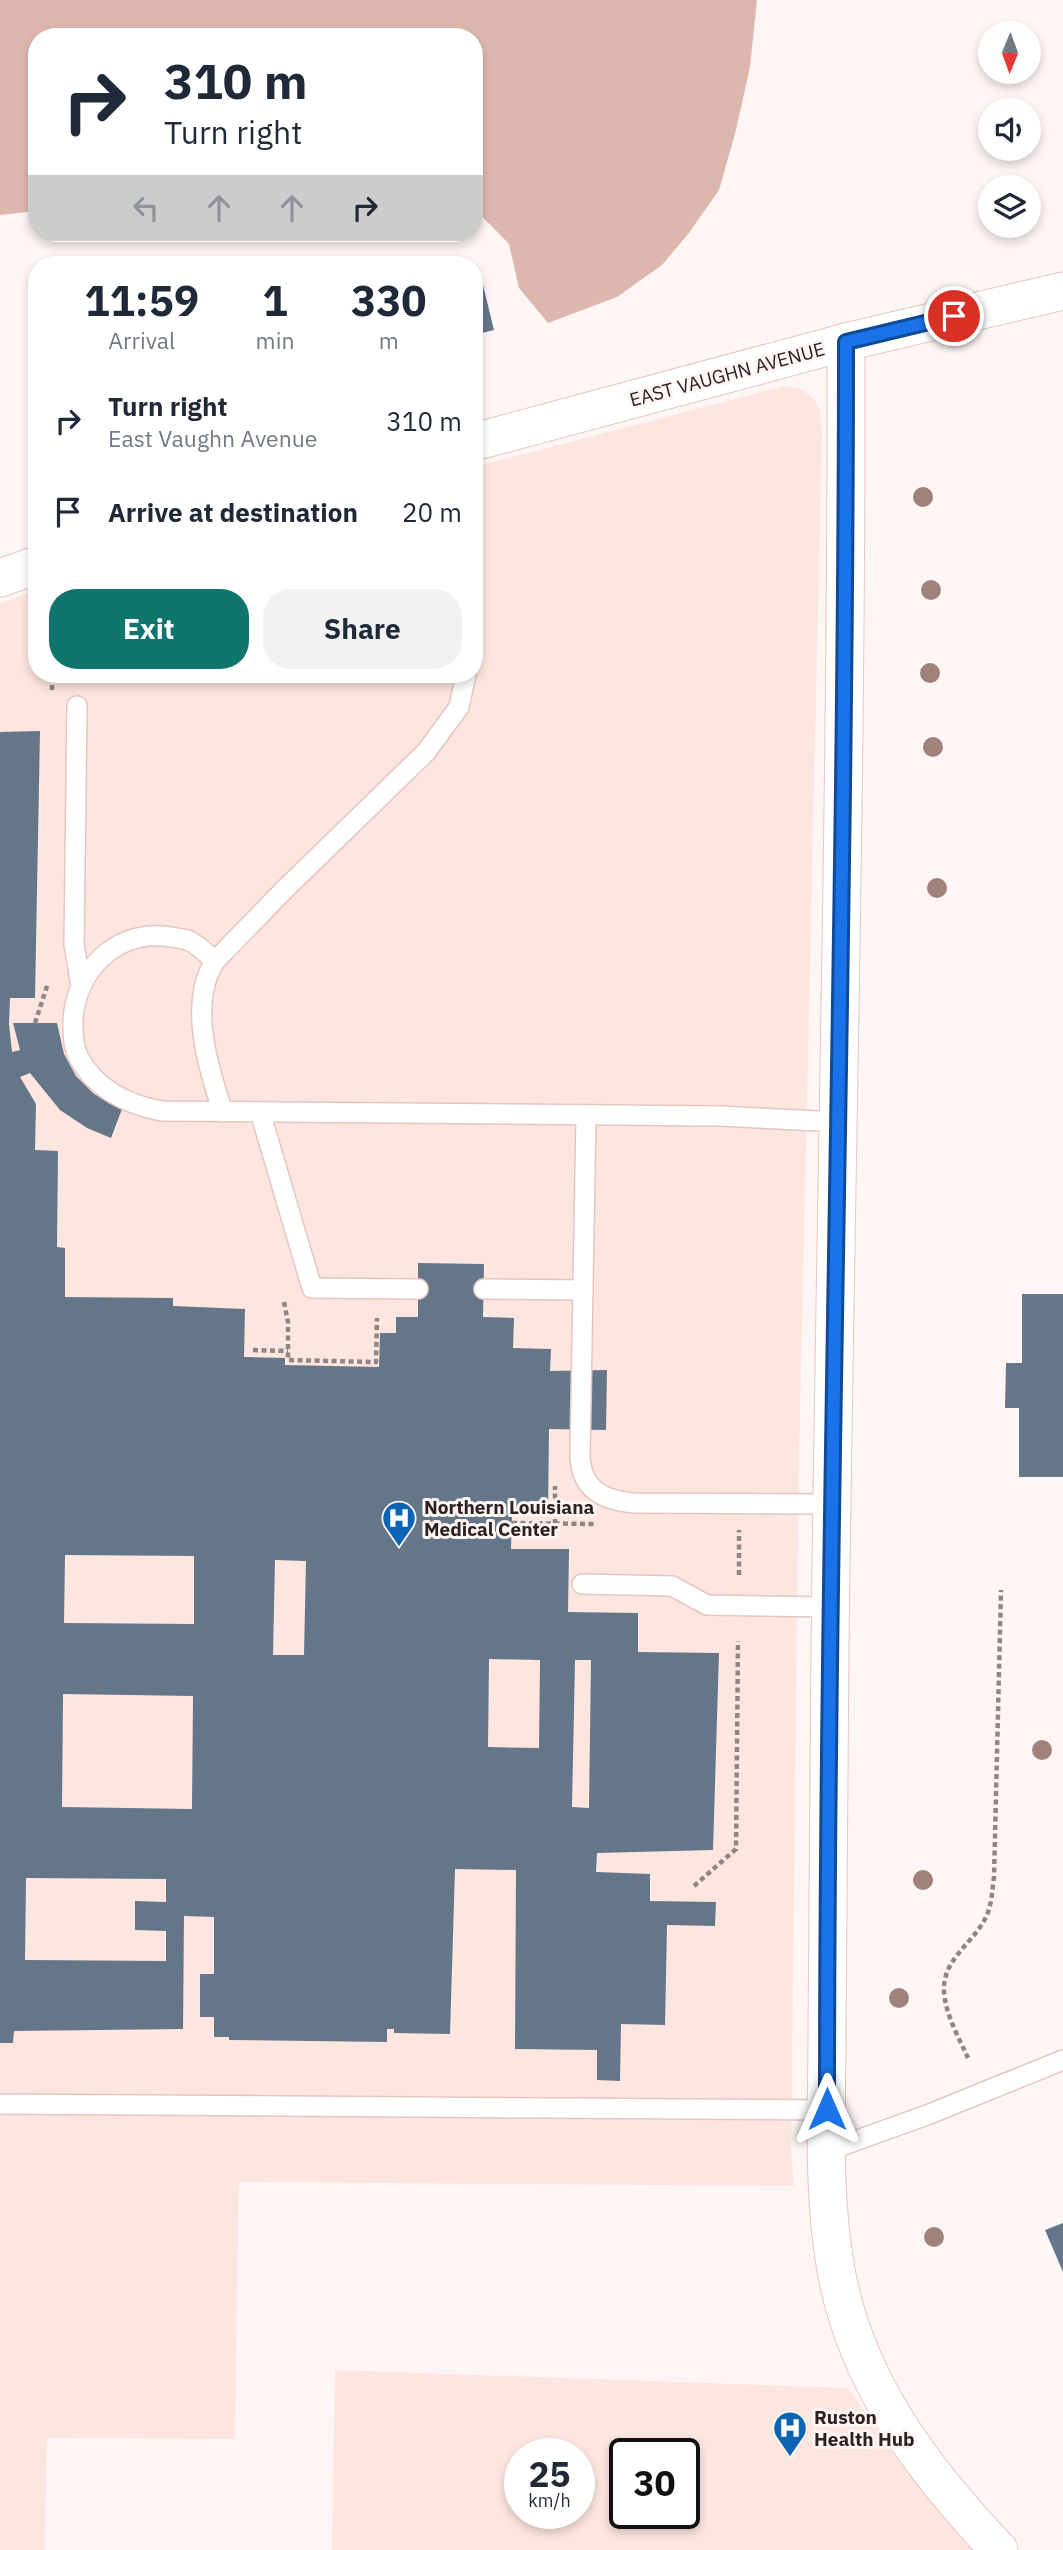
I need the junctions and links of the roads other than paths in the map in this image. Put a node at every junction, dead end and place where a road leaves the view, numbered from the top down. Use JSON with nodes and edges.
{"nodes":[{"id":1,"x":1063,"y":291,"type":"edge"},
{"id":2,"x":846,"y":342,"type":"junction"},
{"id":3,"x":483,"y":440,"type":"edge"},
{"id":4,"x":28,"y":568,"type":"edge"},
{"id":5,"x":0,"y":578,"type":"edge"},
{"id":6,"x":464,"y":683,"type":"edge"},
{"id":7,"x":77,"y":706,"type":"dead end"},
{"id":8,"x":215,"y":961,"type":"junction"},
{"id":9,"x":81,"y":985,"type":"junction"},
{"id":10,"x":223,"y":1112,"type":"junction"},
{"id":11,"x":260,"y":1112,"type":"junction"},
{"id":12,"x":586,"y":1115,"type":"junction"},
{"id":13,"x":839,"y":1122,"type":"junction"},
{"id":14,"x":418,"y":1289,"type":"dead end"},
{"id":15,"x":484,"y":1289,"type":"dead end"},
{"id":16,"x":583,"y":1290,"type":"junction"},
{"id":17,"x":832,"y":1504,"type":"junction"},
{"id":18,"x":582,"y":1584,"type":"dead end"},
{"id":19,"x":830,"y":1607,"type":"junction"},
{"id":20,"x":1063,"y":2060,"type":"edge"},
{"id":21,"x":0,"y":2104,"type":"edge"},
{"id":22,"x":827,"y":2109,"type":"junction"},
{"id":23,"x":827,"y":2151,"type":"junction"},
{"id":24,"x":999,"y":2550,"type":"edge"}],
"edges":[{"from":1,"to":2,"type":"street","name":"EAST VAUGHN AVENUE"},
{"from":2,"to":3,"type":"street","name":"EAST VAUGHN AVENUE"},
{"from":2,"to":13,"type":"street"},
{"from":4,"to":5,"type":"street"},
{"from":6,"to":8,"type":"lane"},
{"from":7,"to":9,"type":"lane"},
{"from":8,"to":9,"type":"lane"},
{"from":8,"to":10,"type":"lane"},
{"from":9,"to":10,"type":"lane"},
{"from":10,"to":11,"type":"lane"},
{"from":11,"to":12,"type":"lane"},
{"from":11,"to":14,"type":"lane"},
{"from":12,"to":13,"type":"lane"},
{"from":12,"to":16,"type":"lane"},
{"from":13,"to":17,"type":"street"},
{"from":15,"to":16,"type":"lane"},
{"from":16,"to":17,"type":"lane"},
{"from":17,"to":19,"type":"street"},
{"from":18,"to":19,"type":"lane"},
{"from":19,"to":22,"type":"street"},
{"from":20,"to":23,"type":"lane"},
{"from":21,"to":22,"type":"lane"},
{"from":22,"to":23,"type":"street"},
{"from":23,"to":24,"type":"street"}]}
